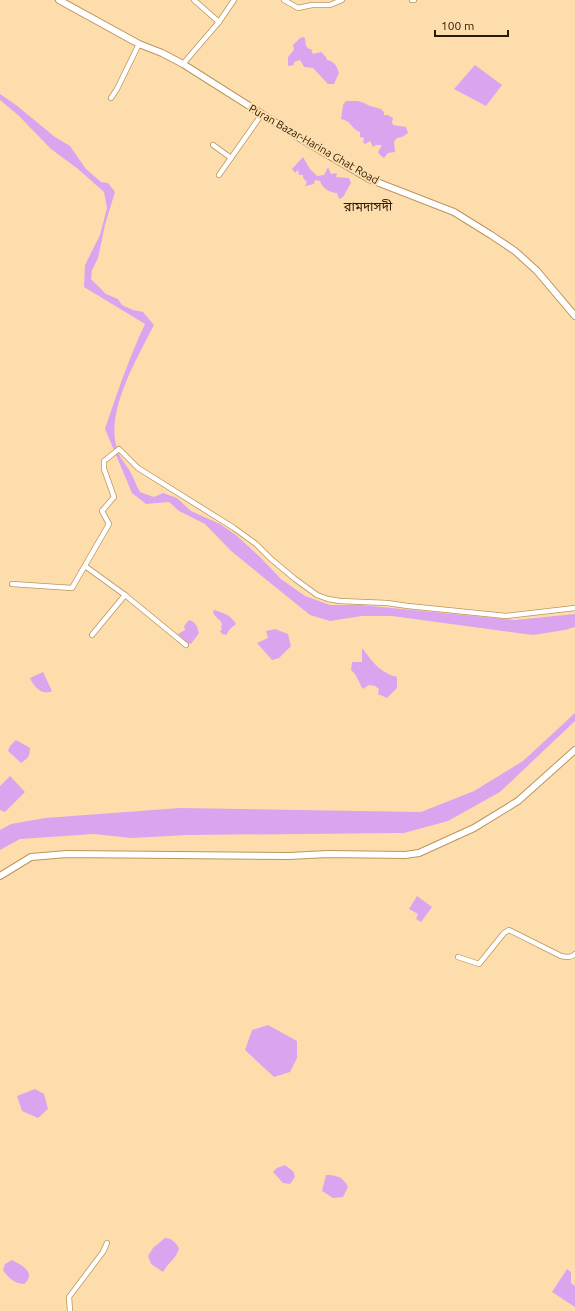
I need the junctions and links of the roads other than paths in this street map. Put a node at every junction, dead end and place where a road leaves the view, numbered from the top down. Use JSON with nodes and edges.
{"nodes":[{"id":1,"x":60,"y":0,"type":"edge"},
{"id":2,"x":194,"y":0,"type":"edge"},
{"id":3,"x":234,"y":0,"type":"edge"},
{"id":4,"x":284,"y":0,"type":"edge"},
{"id":5,"x":342,"y":0,"type":"edge"},
{"id":6,"x":219,"y":22,"type":"junction"},
{"id":7,"x":139,"y":44,"type":"junction"},
{"id":8,"x":183,"y":64,"type":"junction"},
{"id":9,"x":111,"y":98,"type":"dead end"},
{"id":10,"x":262,"y":114,"type":"junction"},
{"id":11,"x":213,"y":145,"type":"dead end"},
{"id":12,"x":231,"y":158,"type":"junction"},
{"id":13,"x":219,"y":175,"type":"dead end"},
{"id":14,"x":575,"y":316,"type":"edge"},
{"id":15,"x":85,"y":566,"type":"junction"},
{"id":16,"x":12,"y":584,"type":"dead end"},
{"id":17,"x":125,"y":595,"type":"junction"},
{"id":18,"x":575,"y":608,"type":"edge"},
{"id":19,"x":92,"y":634,"type":"dead end"},
{"id":20,"x":186,"y":645,"type":"dead end"},
{"id":21,"x":575,"y":750,"type":"edge"},
{"id":22,"x":0,"y":876,"type":"edge"},
{"id":23,"x":575,"y":954,"type":"edge"},
{"id":24,"x":458,"y":957,"type":"dead end"},
{"id":25,"x":107,"y":1242,"type":"dead end"},
{"id":26,"x":70,"y":1311,"type":"edge"}],
"edges":[{"from":1,"to":7,"type":"main road","name":"Puran Bazar-Harina Ghat Road"},
{"from":2,"to":6,"type":"street"},
{"from":3,"to":6,"type":"street"},
{"from":4,"to":5,"type":"street"},
{"from":6,"to":8,"type":"street"},
{"from":7,"to":8,"type":"main road","name":"Puran Bazar-Harina Ghat Road"},
{"from":7,"to":9,"type":"street"},
{"from":8,"to":10,"type":"main road","name":"Puran Bazar-Harina Ghat Road"},
{"from":10,"to":12,"type":"street"},
{"from":10,"to":14,"type":"main road","name":"Puran Bazar-Harina Ghat Road"},
{"from":11,"to":12,"type":"street"},
{"from":12,"to":13,"type":"street"},
{"from":15,"to":16,"type":"street"},
{"from":15,"to":17,"type":"street"},
{"from":15,"to":18,"type":"street"},
{"from":17,"to":19,"type":"street"},
{"from":17,"to":20,"type":"street"},
{"from":21,"to":22,"type":"main road"},
{"from":23,"to":24,"type":"street"},
{"from":25,"to":26,"type":"street"}]}
